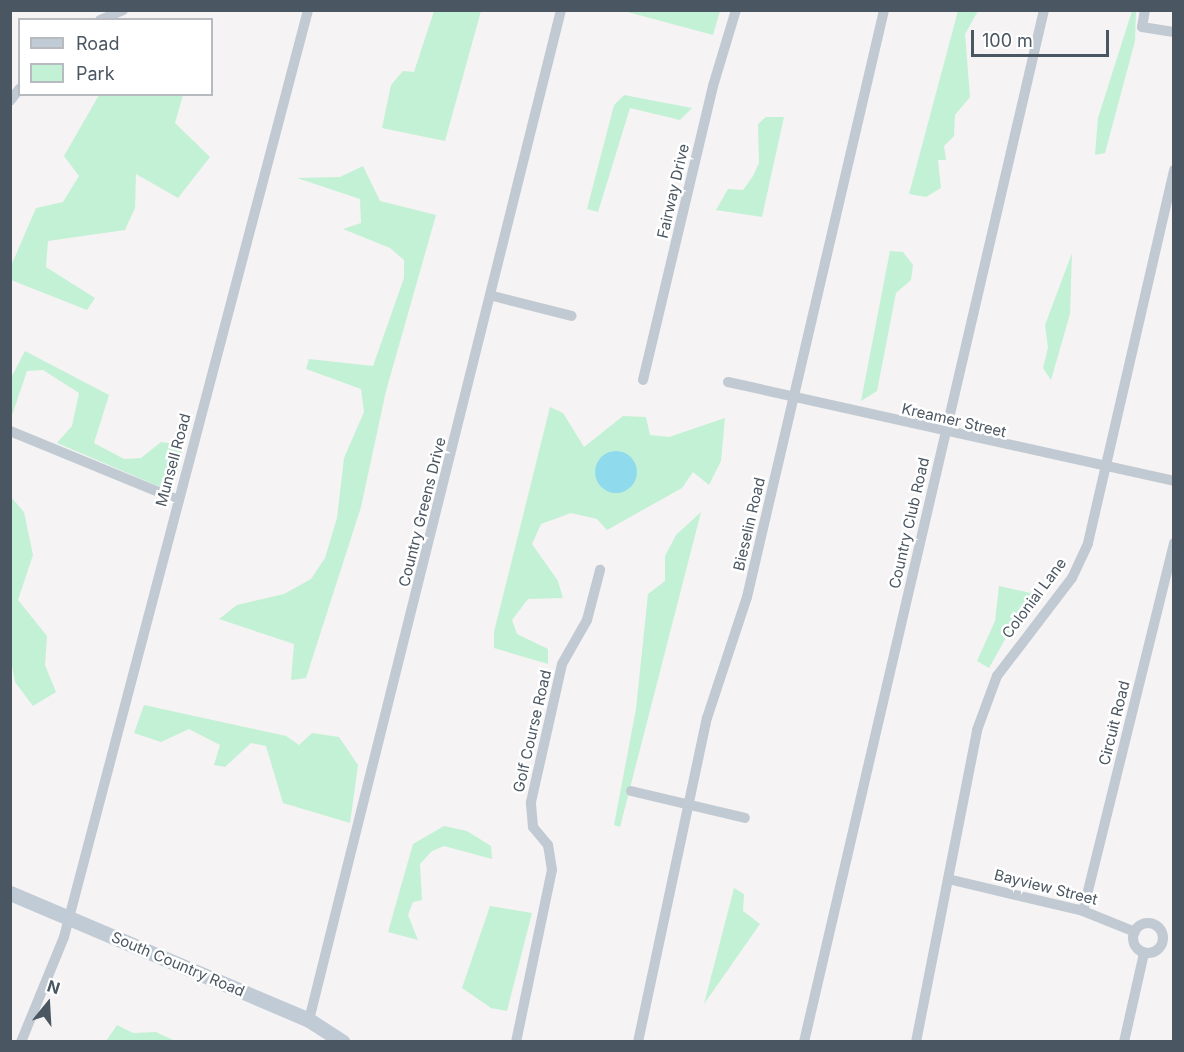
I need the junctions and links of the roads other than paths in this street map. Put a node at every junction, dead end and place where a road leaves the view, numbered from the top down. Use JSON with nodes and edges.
{"nodes":[{"id":1,"x":123,"y":10,"type":"edge"},
{"id":2,"x":308,"y":10,"type":"edge"},
{"id":3,"x":561,"y":10,"type":"edge"},
{"id":4,"x":736,"y":10,"type":"edge"},
{"id":5,"x":884,"y":10,"type":"edge"},
{"id":6,"x":1044,"y":10,"type":"edge"},
{"id":7,"x":1146,"y":10,"type":"edge"},
{"id":8,"x":105,"y":18,"type":"edge"},
{"id":9,"x":1173,"y":33,"type":"edge"},
{"id":10,"x":1173,"y":170,"type":"edge"},
{"id":11,"x":492,"y":297,"type":"junction"},
{"id":12,"x":572,"y":316,"type":"dead end"},
{"id":13,"x":643,"y":380,"type":"dead end"},
{"id":14,"x":728,"y":382,"type":"dead end"},
{"id":15,"x":794,"y":398,"type":"junction"},
{"id":16,"x":10,"y":431,"type":"edge"},
{"id":17,"x":945,"y":433,"type":"junction"},
{"id":18,"x":1104,"y":463,"type":"junction"},
{"id":19,"x":1173,"y":481,"type":"edge"},
{"id":20,"x":178,"y":500,"type":"junction"},
{"id":21,"x":1173,"y":543,"type":"edge"},
{"id":22,"x":600,"y":570,"type":"dead end"},
{"id":23,"x":631,"y":791,"type":"dead end"},
{"id":24,"x":687,"y":804,"type":"junction"},
{"id":25,"x":746,"y":818,"type":"dead end"},
{"id":26,"x":948,"y":879,"type":"junction"},
{"id":27,"x":10,"y":893,"type":"edge"},
{"id":28,"x":1083,"y":911,"type":"junction"},
{"id":29,"x":68,"y":917,"type":"junction"},
{"id":30,"x":1135,"y":932,"type":"junction"},
{"id":31,"x":1168,"y":936,"type":"edge"},
{"id":32,"x":1144,"y":953,"type":"junction"},
{"id":33,"x":309,"y":1020,"type":"junction"},
{"id":34,"x":21,"y":1041,"type":"edge"},
{"id":35,"x":343,"y":1041,"type":"edge"},
{"id":36,"x":516,"y":1041,"type":"edge"},
{"id":37,"x":638,"y":1041,"type":"edge"},
{"id":38,"x":804,"y":1041,"type":"edge"},
{"id":39,"x":916,"y":1041,"type":"edge"},
{"id":40,"x":1124,"y":1041,"type":"edge"}],
"edges":[{"from":1,"to":8,"type":"street"},
{"from":2,"to":20,"type":"street","name":"Munsell Road"},
{"from":3,"to":11,"type":"street","name":"Country Greens Drive"},
{"from":4,"to":13,"type":"street","name":"Fairway Drive"},
{"from":5,"to":15,"type":"street","name":"Bieselin Road"},
{"from":6,"to":17,"type":"street","name":"Country Club Road"},
{"from":7,"to":9,"type":"street"},
{"from":10,"to":18,"type":"street","name":"Colonial Lane"},
{"from":11,"to":12,"type":"street"},
{"from":11,"to":33,"type":"street","name":"Country Greens Drive"},
{"from":14,"to":15,"type":"street","name":"Kreamer Street"},
{"from":15,"to":17,"type":"street","name":"Kreamer Street"},
{"from":15,"to":24,"type":"street","name":"Bieselin Road"},
{"from":16,"to":20,"type":"street"},
{"from":17,"to":18,"type":"street","name":"Kreamer Street"},
{"from":17,"to":38,"type":"street","name":"Country Club Road"},
{"from":18,"to":19,"type":"street","name":"Kreamer Street"},
{"from":18,"to":26,"type":"street","name":"Colonial Lane"},
{"from":20,"to":29,"type":"street","name":"Munsell Road"},
{"from":21,"to":28,"type":"street","name":"Circuit Road"},
{"from":22,"to":36,"type":"street","name":"Golf Course Road"},
{"from":23,"to":24,"type":"street"},
{"from":24,"to":25,"type":"street"},
{"from":24,"to":37,"type":"street","name":"Bieselin Road"},
{"from":26,"to":28,"type":"street","name":"Bayview Street"},
{"from":26,"to":39,"type":"street","name":"Colonial Lane"},
{"from":27,"to":29,"type":"main road","name":"South Country Road"},
{"from":28,"to":30,"type":"street","name":"Bayview Street"},
{"from":29,"to":33,"type":"main road","name":"South Country Road"},
{"from":29,"to":34,"type":"street","name":"Munsell Road"},
{"from":30,"to":31,"type":"street","name":"Bayview Street"},
{"from":30,"to":32,"type":"street"},
{"from":31,"to":32,"type":"street","name":"Bayview Street"},
{"from":32,"to":40,"type":"street"},
{"from":33,"to":35,"type":"main road","name":"South Country Road"}]}
